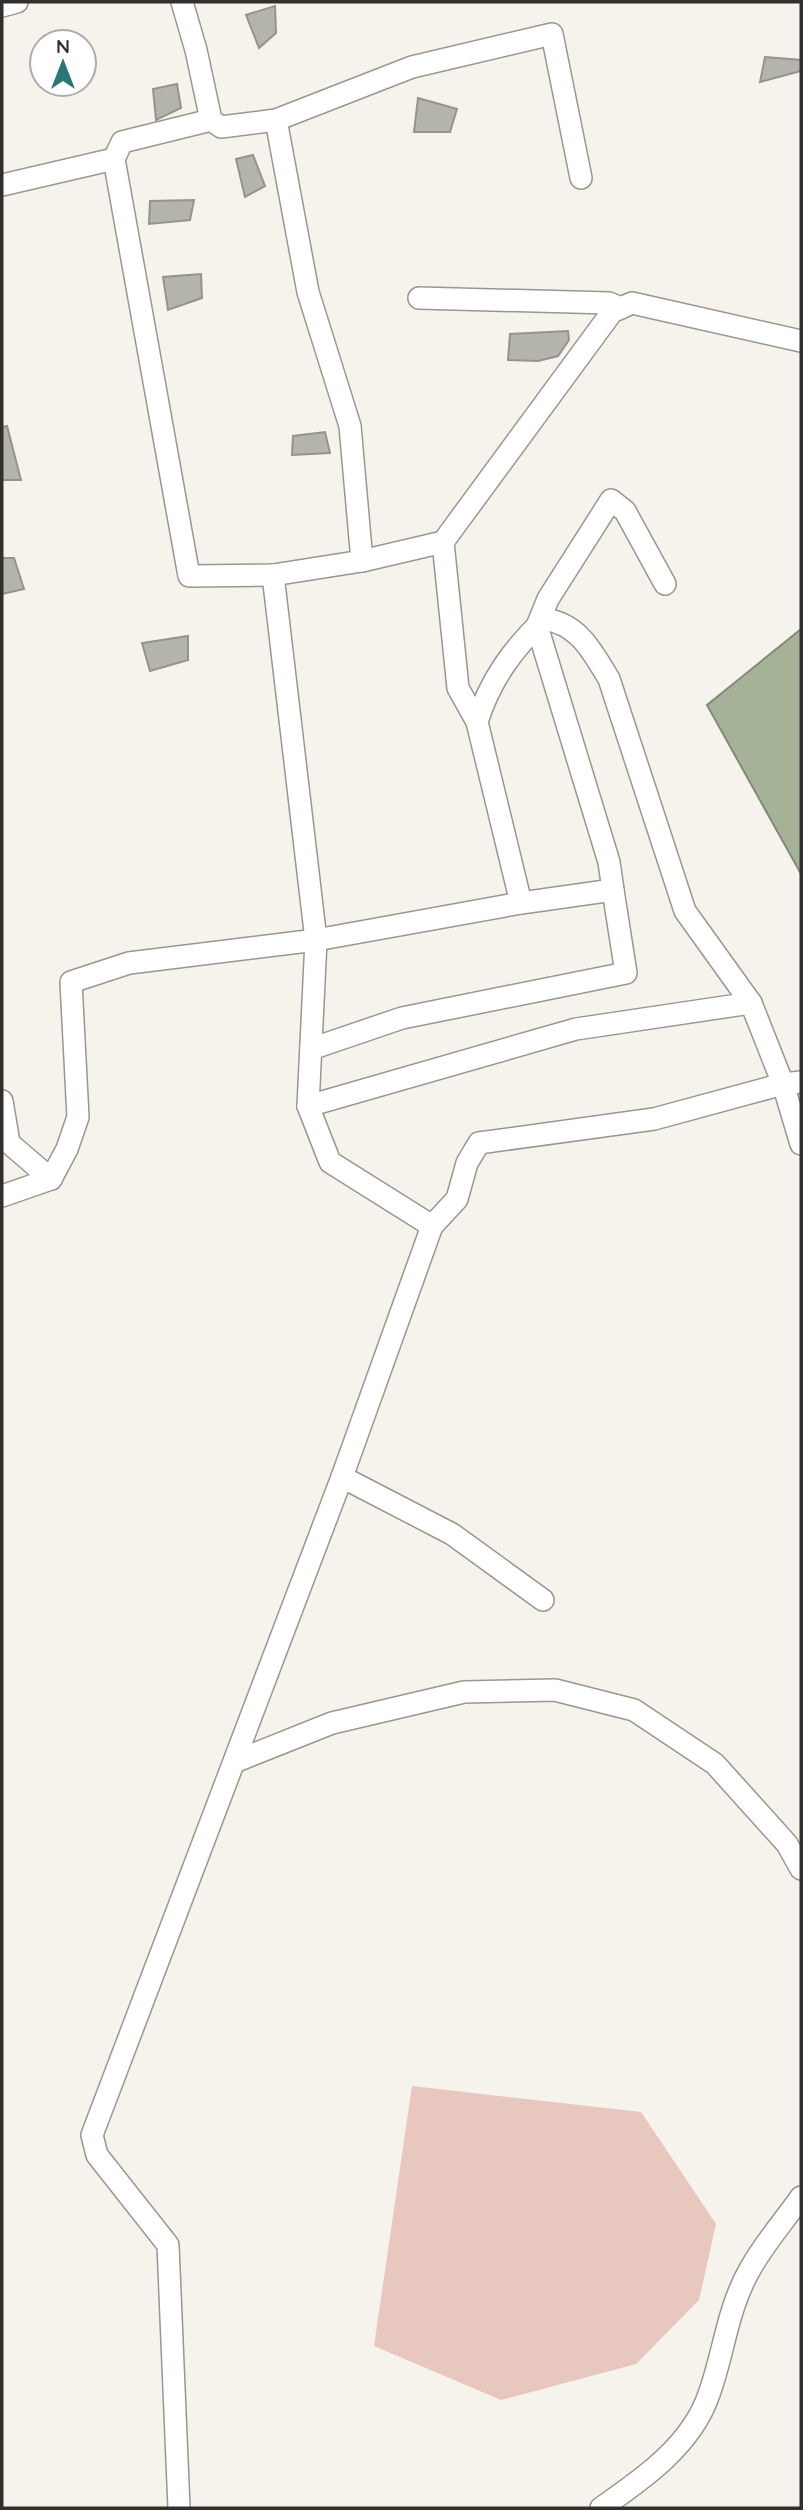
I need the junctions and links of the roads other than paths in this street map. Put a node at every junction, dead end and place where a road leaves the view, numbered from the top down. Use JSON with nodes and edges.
{"nodes":[{"id":1,"x":17,"y":2,"type":"edge"},
{"id":2,"x":182,"y":2,"type":"edge"},
{"id":3,"x":2,"y":6,"type":"edge"},
{"id":4,"x":211,"y":120,"type":"junction"},
{"id":5,"x":276,"y":120,"type":"junction"},
{"id":6,"x":114,"y":159,"type":"junction"},
{"id":7,"x":581,"y":178,"type":"dead end"},
{"id":8,"x":2,"y":185,"type":"edge"},
{"id":9,"x":419,"y":298,"type":"dead end"},
{"id":10,"x":621,"y":308,"type":"junction"},
{"id":11,"x":801,"y":341,"type":"edge"},
{"id":12,"x":443,"y":542,"type":"junction"},
{"id":13,"x":362,"y":561,"type":"junction"},
{"id":14,"x":273,"y":575,"type":"junction"},
{"id":15,"x":665,"y":584,"type":"dead end"},
{"id":16,"x":537,"y":626,"type":"junction"},
{"id":17,"x":477,"y":722,"type":"junction"},
{"id":18,"x":613,"y":890,"type":"junction"},
{"id":19,"x":521,"y":903,"type":"junction"},
{"id":20,"x":316,"y":940,"type":"junction"},
{"id":21,"x":751,"y":1003,"type":"junction"},
{"id":22,"x":310,"y":1049,"type":"junction"},
{"id":23,"x":792,"y":1083,"type":"edge"},
{"id":24,"x":2,"y":1101,"type":"edge"},
{"id":25,"x":307,"y":1106,"type":"junction"},
{"id":26,"x":5,"y":1142,"type":"edge"},
{"id":27,"x":801,"y":1144,"type":"edge"},
{"id":28,"x":51,"y":1180,"type":"junction"},
{"id":29,"x":2,"y":1196,"type":"edge"},
{"id":30,"x":432,"y":1226,"type":"junction"},
{"id":31,"x":342,"y":1477,"type":"junction"},
{"id":32,"x":542,"y":1600,"type":"dead end"},
{"id":33,"x":234,"y":1762,"type":"junction"},
{"id":34,"x":801,"y":1869,"type":"edge"},
{"id":35,"x":801,"y":2197,"type":"edge"},
{"id":36,"x":179,"y":2508,"type":"edge"},
{"id":37,"x":601,"y":2508,"type":"edge"}],
"edges":[{"from":1,"to":3,"type":"street"},
{"from":2,"to":4,"type":"street"},
{"from":4,"to":5,"type":"street"},
{"from":4,"to":6,"type":"street"},
{"from":5,"to":7,"type":"street"},
{"from":5,"to":13,"type":"street"},
{"from":6,"to":8,"type":"street"},
{"from":6,"to":14,"type":"street"},
{"from":9,"to":10,"type":"street"},
{"from":10,"to":11,"type":"street"},
{"from":10,"to":12,"type":"street"},
{"from":12,"to":13,"type":"street"},
{"from":12,"to":17,"type":"street"},
{"from":13,"to":14,"type":"street"},
{"from":14,"to":20,"type":"street"},
{"from":15,"to":16,"type":"street"},
{"from":16,"to":17,"type":"street"},
{"from":16,"to":18,"type":"street"},
{"from":16,"to":21,"type":"street"},
{"from":17,"to":19,"type":"street"},
{"from":18,"to":19,"type":"street"},
{"from":18,"to":22,"type":"street"},
{"from":19,"to":20,"type":"street"},
{"from":20,"to":22,"type":"street"},
{"from":20,"to":28,"type":"street"},
{"from":21,"to":23,"type":"street"},
{"from":21,"to":25,"type":"street"},
{"from":22,"to":25,"type":"street"},
{"from":23,"to":27,"type":"street"},
{"from":23,"to":30,"type":"street"},
{"from":24,"to":26,"type":"street"},
{"from":25,"to":30,"type":"street"},
{"from":26,"to":28,"type":"street"},
{"from":28,"to":29,"type":"street"},
{"from":30,"to":31,"type":"street"},
{"from":31,"to":32,"type":"street"},
{"from":31,"to":33,"type":"street"},
{"from":33,"to":34,"type":"street"},
{"from":33,"to":36,"type":"street"},
{"from":35,"to":37,"type":"street"}]}
